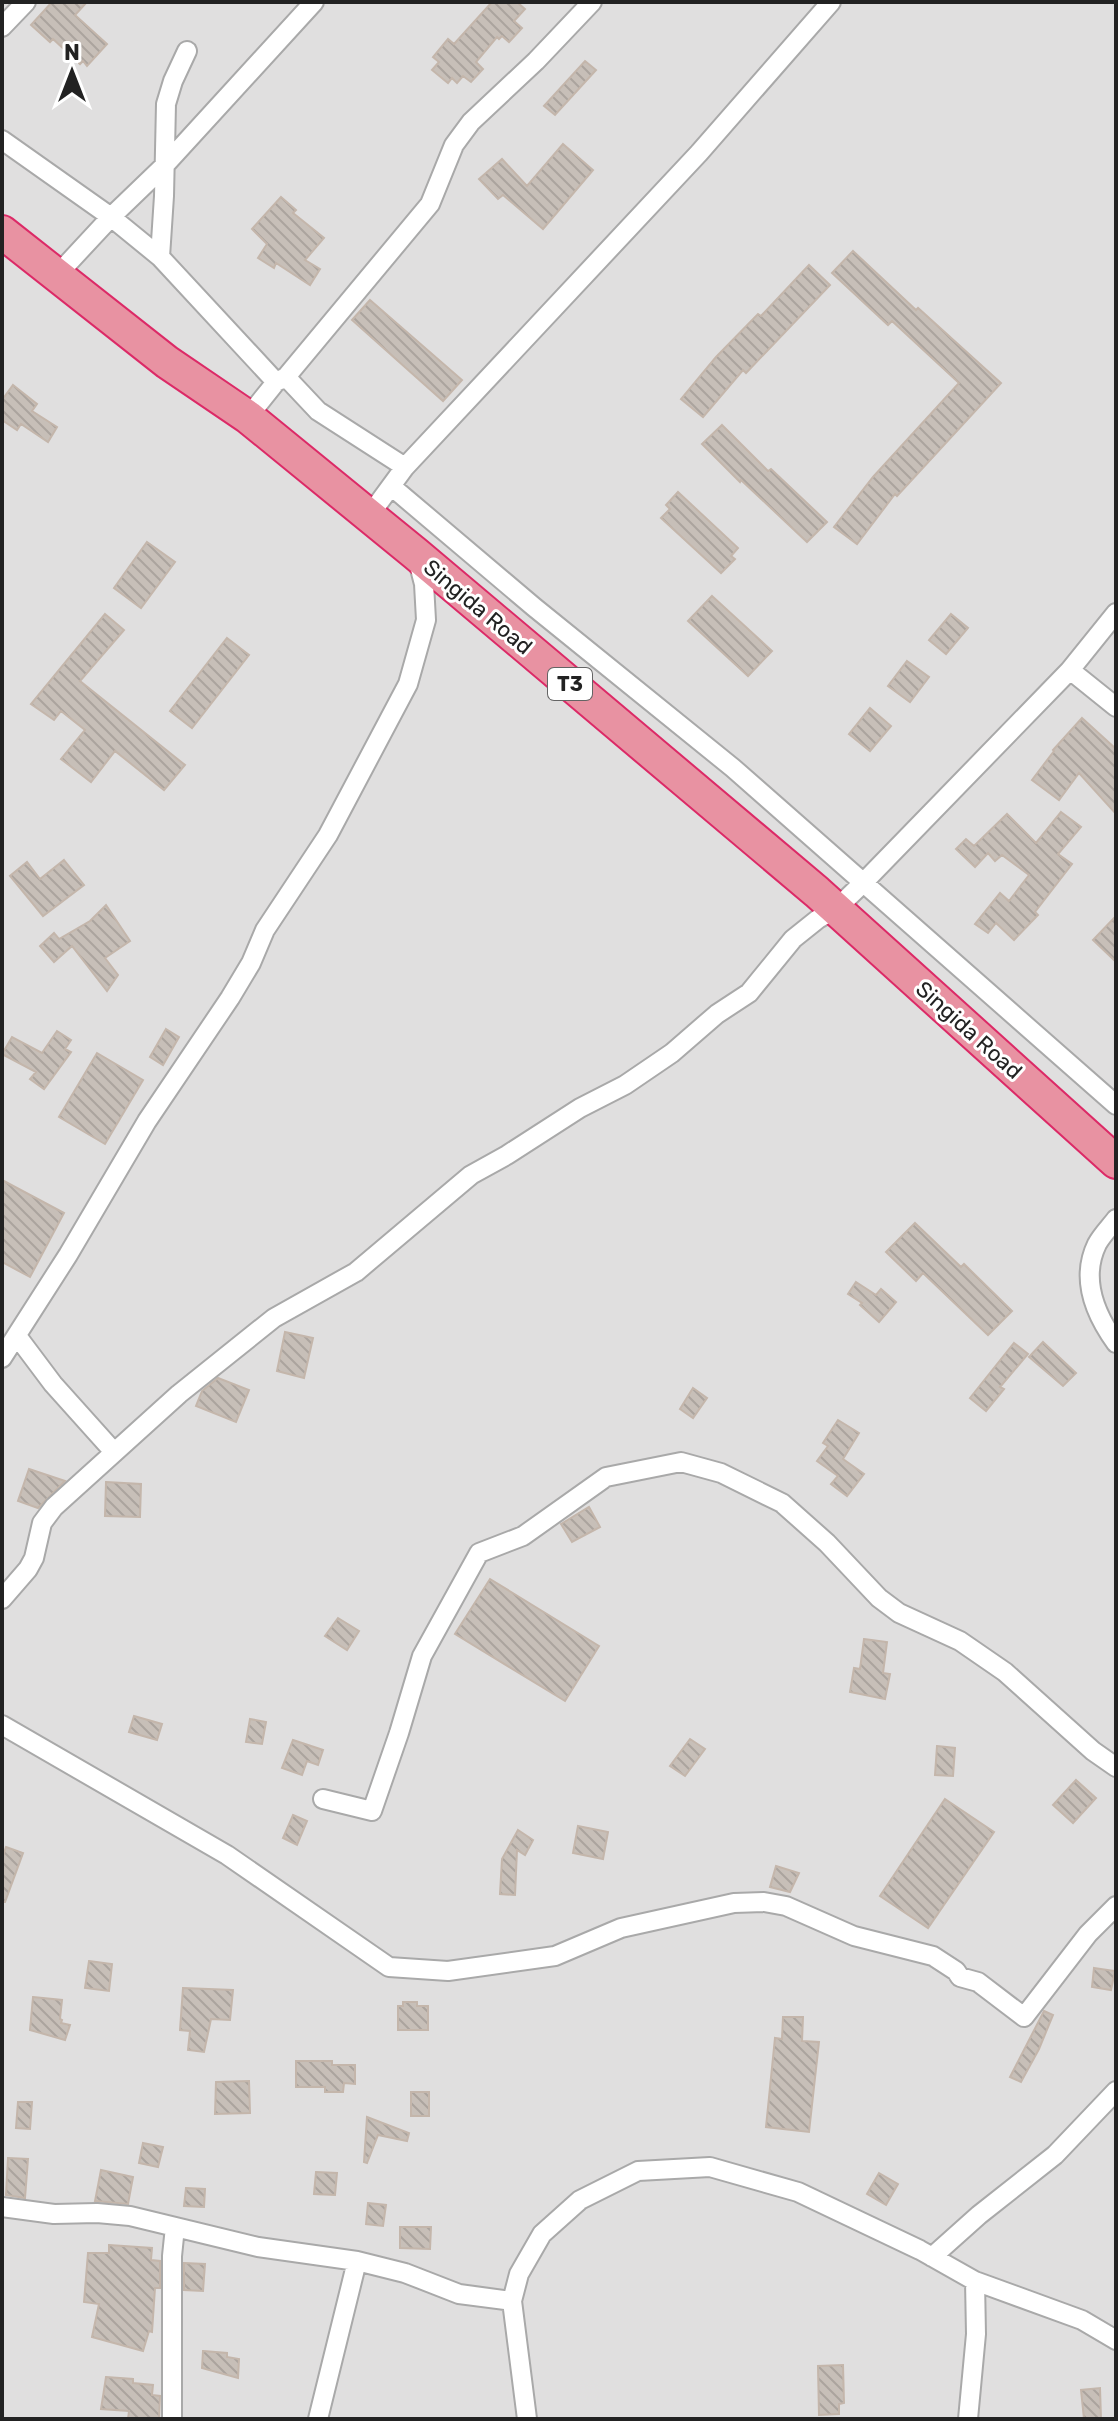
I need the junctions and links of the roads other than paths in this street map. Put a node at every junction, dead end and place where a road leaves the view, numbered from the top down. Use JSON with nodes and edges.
{"nodes":[{"id":1,"x":26,"y":2,"type":"edge"},
{"id":2,"x":314,"y":2,"type":"edge"},
{"id":3,"x":592,"y":2,"type":"edge"},
{"id":4,"x":831,"y":2,"type":"edge"},
{"id":5,"x":2,"y":27,"type":"edge"},
{"id":6,"x":187,"y":51,"type":"dead end"},
{"id":7,"x":2,"y":140,"type":"edge"},
{"id":8,"x":164,"y":166,"type":"junction"},
{"id":9,"x":111,"y":217,"type":"junction"},
{"id":10,"x":2,"y":232,"type":"edge"},
{"id":11,"x":160,"y":257,"type":"junction"},
{"id":12,"x":58,"y":274,"type":"junction"},
{"id":13,"x":281,"y":379,"type":"junction"},
{"id":14,"x":248,"y":417,"type":"junction"},
{"id":15,"x":405,"y":467,"type":"junction"},
{"id":16,"x":391,"y":486,"type":"junction"},
{"id":17,"x":369,"y":516,"type":"junction"},
{"id":18,"x":416,"y":554,"type":"junction"},
{"id":19,"x":1116,"y":613,"type":"edge"},
{"id":20,"x":1070,"y":670,"type":"junction"},
{"id":21,"x":1116,"y":707,"type":"edge"},
{"id":22,"x":863,"y":883,"type":"junction"},
{"id":23,"x":836,"y":909,"type":"junction"},
{"id":24,"x":1116,"y":1105,"type":"edge"},
{"id":25,"x":1116,"y":1162,"type":"edge"},
{"id":26,"x":1116,"y":1219,"type":"edge"},
{"id":27,"x":17,"y":1336,"type":"junction"},
{"id":28,"x":1116,"y":1343,"type":"edge"},
{"id":29,"x":2,"y":1358,"type":"edge"},
{"id":30,"x":114,"y":1452,"type":"junction"},
{"id":31,"x":2,"y":1599,"type":"edge"},
{"id":32,"x":2,"y":1725,"type":"edge"},
{"id":33,"x":1116,"y":1767,"type":"edge"},
{"id":34,"x":323,"y":1799,"type":"dead end"},
{"id":35,"x":1116,"y":1906,"type":"edge"},
{"id":36,"x":1116,"y":2091,"type":"edge"},
{"id":37,"x":2,"y":2207,"type":"edge"},
{"id":38,"x":175,"y":2227,"type":"junction"},
{"id":39,"x":932,"y":2257,"type":"junction"},
{"id":40,"x":357,"y":2261,"type":"junction"},
{"id":41,"x":975,"y":2281,"type":"junction"},
{"id":42,"x":512,"y":2301,"type":"junction"},
{"id":43,"x":1116,"y":2340,"type":"edge"},
{"id":44,"x":172,"y":2419,"type":"edge"},
{"id":45,"x":318,"y":2419,"type":"edge"},
{"id":46,"x":527,"y":2419,"type":"edge"},
{"id":47,"x":968,"y":2419,"type":"edge"}],
"edges":[{"from":1,"to":5,"type":"street"},
{"from":2,"to":8,"type":"street"},
{"from":3,"to":13,"type":"street"},
{"from":4,"to":15,"type":"street"},
{"from":6,"to":8,"type":"street"},
{"from":7,"to":9,"type":"street"},
{"from":8,"to":9,"type":"street"},
{"from":8,"to":11,"type":"street"},
{"from":9,"to":11,"type":"street"},
{"from":9,"to":12,"type":"street"},
{"from":10,"to":12,"type":"highway","name":"Singida Road","number":"T3"},
{"from":11,"to":13,"type":"street"},
{"from":12,"to":14,"type":"highway","name":"Singida Road","number":"T3"},
{"from":13,"to":14,"type":"street"},
{"from":13,"to":15,"type":"street"},
{"from":14,"to":17,"type":"highway","name":"Singida Road","number":"T3"},
{"from":15,"to":16,"type":"street"},
{"from":16,"to":17,"type":"street"},
{"from":16,"to":22,"type":"street"},
{"from":17,"to":18,"type":"highway","name":"Singida Road","number":"T3"},
{"from":18,"to":23,"type":"highway","name":"Singida Road","number":"T3"},
{"from":18,"to":27,"type":"street"},
{"from":19,"to":20,"type":"street"},
{"from":20,"to":21,"type":"street"},
{"from":20,"to":22,"type":"street"},
{"from":22,"to":23,"type":"street"},
{"from":22,"to":24,"type":"street"},
{"from":23,"to":25,"type":"highway","name":"Singida Road","number":"T3"},
{"from":23,"to":30,"type":"street"},
{"from":26,"to":28,"type":"street"},
{"from":27,"to":29,"type":"street"},
{"from":27,"to":30,"type":"street"},
{"from":30,"to":31,"type":"street"},
{"from":32,"to":35,"type":"street"},
{"from":33,"to":34,"type":"street"},
{"from":36,"to":39,"type":"street"},
{"from":37,"to":38,"type":"street"},
{"from":38,"to":40,"type":"street"},
{"from":38,"to":44,"type":"street"},
{"from":39,"to":41,"type":"street"},
{"from":39,"to":42,"type":"street"},
{"from":40,"to":42,"type":"street"},
{"from":40,"to":45,"type":"street"},
{"from":41,"to":43,"type":"street"},
{"from":41,"to":47,"type":"street"},
{"from":42,"to":46,"type":"street"}]}
